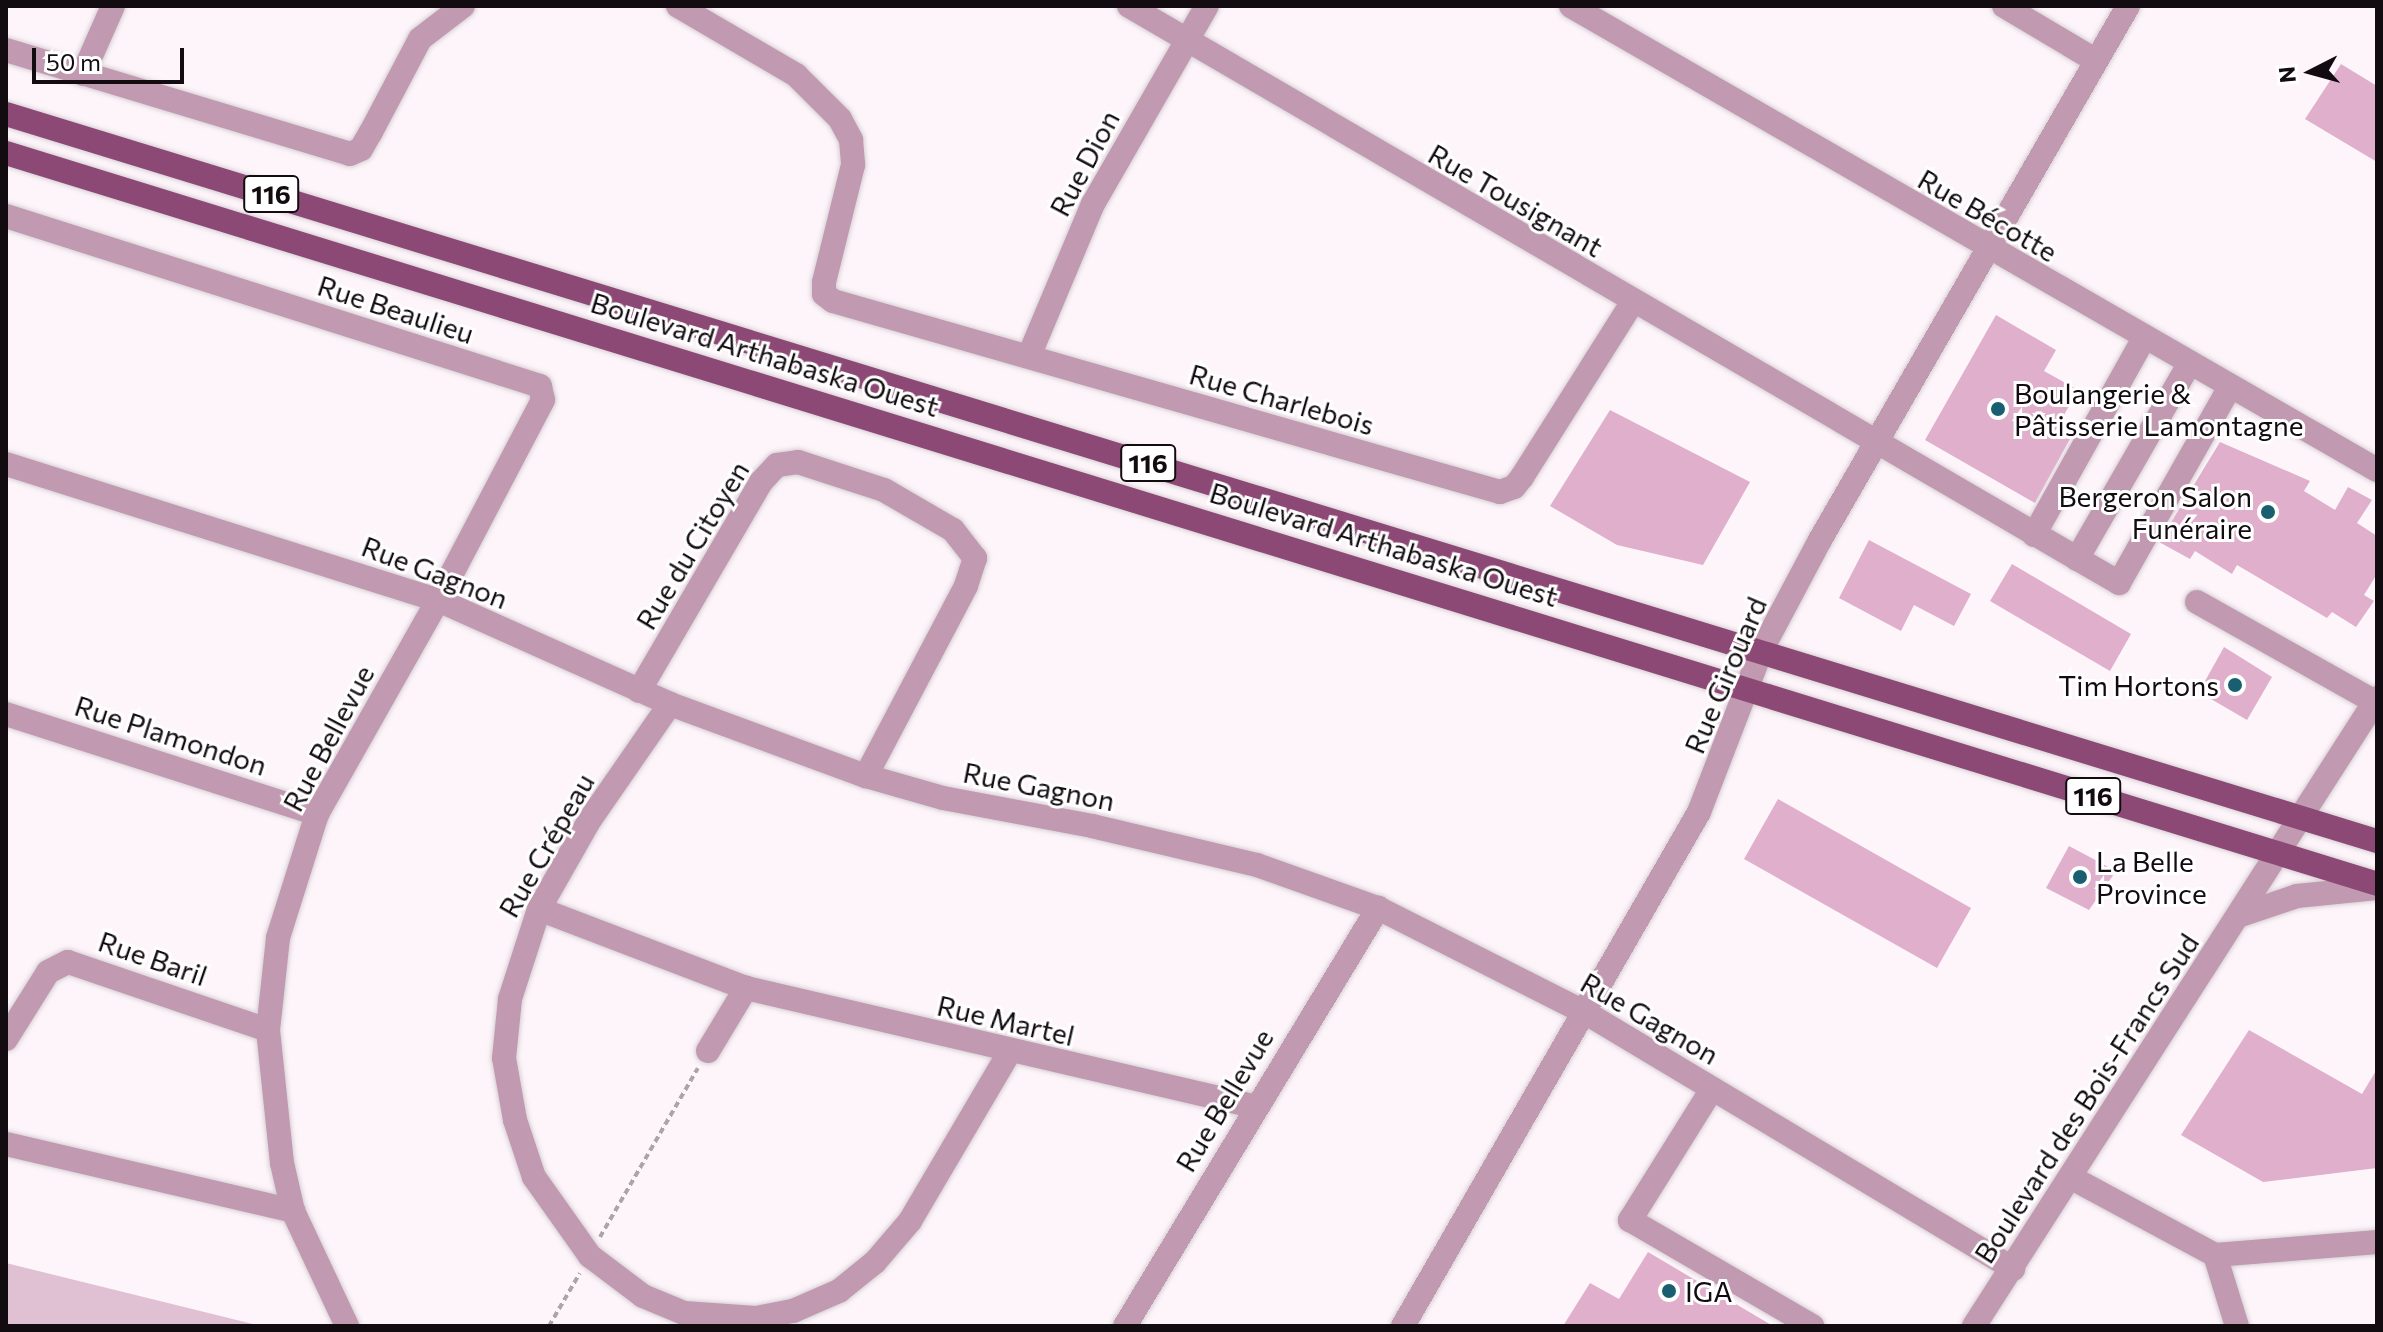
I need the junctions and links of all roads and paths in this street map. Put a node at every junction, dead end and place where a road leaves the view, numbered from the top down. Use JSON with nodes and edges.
{"nodes":[{"id":1,"x":113,"y":6,"type":"edge"},
{"id":2,"x":463,"y":6,"type":"edge"},
{"id":3,"x":678,"y":6,"type":"edge"},
{"id":4,"x":1129,"y":6,"type":"edge"},
{"id":5,"x":1207,"y":6,"type":"edge"},
{"id":6,"x":1571,"y":6,"type":"edge"},
{"id":7,"x":2004,"y":6,"type":"edge"},
{"id":8,"x":2128,"y":6,"type":"edge"},
{"id":9,"x":1186,"y":41,"type":"junction"},
{"id":10,"x":6,"y":50,"type":"edge"},
{"id":11,"x":2095,"y":60,"type":"junction"},
{"id":12,"x":83,"y":74,"type":"junction"},
{"id":13,"x":6,"y":114,"type":"edge"},
{"id":14,"x":6,"y":153,"type":"edge"},
{"id":15,"x":6,"y":216,"type":"edge"},
{"id":16,"x":1986,"y":249,"type":"junction"},
{"id":17,"x":1632,"y":303,"type":"junction"},
{"id":18,"x":2144,"y":338,"type":"junction"},
{"id":19,"x":1029,"y":356,"type":"junction"},
{"id":20,"x":2189,"y":364,"type":"junction"},
{"id":21,"x":2230,"y":387,"type":"junction"},
{"id":22,"x":1873,"y":444,"type":"junction"},
{"id":23,"x":6,"y":464,"type":"edge"},
{"id":24,"x":2377,"y":470,"type":"edge"},
{"id":25,"x":2034,"y":535,"type":"junction"},
{"id":26,"x":2077,"y":559,"type":"junction"},
{"id":27,"x":438,"y":600,"type":"junction"},
{"id":28,"x":2197,"y":602,"type":"dead end"},
{"id":29,"x":1761,"y":651,"type":"junction"},
{"id":30,"x":1746,"y":687,"type":"junction"},
{"id":31,"x":639,"y":691,"type":"junction"},
{"id":32,"x":2376,"y":700,"type":"edge"},
{"id":33,"x":670,"y":704,"type":"junction"},
{"id":34,"x":6,"y":714,"type":"edge"},
{"id":35,"x":866,"y":776,"type":"junction"},
{"id":36,"x":317,"y":814,"type":"junction"},
{"id":37,"x":2300,"y":818,"type":"junction"},
{"id":38,"x":2377,"y":841,"type":"edge"},
{"id":39,"x":2277,"y":854,"type":"junction"},
{"id":40,"x":2377,"y":886,"type":"edge"},
{"id":41,"x":1378,"y":908,"type":"junction"},
{"id":42,"x":539,"y":909,"type":"junction"},
{"id":43,"x":2238,"y":916,"type":"junction"},
{"id":44,"x":746,"y":988,"type":"junction"},
{"id":45,"x":1586,"y":1013,"type":"junction"},
{"id":46,"x":268,"y":1030,"type":"junction"},
{"id":47,"x":6,"y":1039,"type":"edge"},
{"id":48,"x":708,"y":1051,"type":"joint"},
{"id":49,"x":1009,"y":1053,"type":"junction"},
{"id":50,"x":1712,"y":1089,"type":"junction"},
{"id":51,"x":1253,"y":1106,"type":"junction"},
{"id":52,"x":6,"y":1144,"type":"edge"},
{"id":53,"x":2072,"y":1178,"type":"junction"},
{"id":54,"x":293,"y":1211,"type":"junction"},
{"id":55,"x":2377,"y":1242,"type":"edge"},
{"id":56,"x":2215,"y":1255,"type":"junction"},
{"id":57,"x":590,"y":1256,"type":"junction"},
{"id":58,"x":2013,"y":1269,"type":"junction"},
{"id":59,"x":347,"y":1326,"type":"edge"},
{"id":60,"x":549,"y":1326,"type":"edge"},
{"id":61,"x":1125,"y":1326,"type":"edge"},
{"id":62,"x":1403,"y":1326,"type":"edge"},
{"id":63,"x":1812,"y":1326,"type":"edge"},
{"id":64,"x":1974,"y":1326,"type":"edge"},
{"id":65,"x":2237,"y":1326,"type":"edge"}],
"edges":[{"from":1,"to":12,"type":"street"},
{"from":2,"to":12,"type":"street"},
{"from":3,"to":19,"type":"street","name":"Rue Charlebois"},
{"from":4,"to":9,"type":"street","name":"Rue Tousignant"},
{"from":5,"to":9,"type":"street","name":"Rue Dion"},
{"from":6,"to":16,"type":"street","name":"Rue Bécotte"},
{"from":7,"to":11,"type":"street"},
{"from":8,"to":11,"type":"street","name":"Rue Girouard"},
{"from":9,"to":17,"type":"street","name":"Rue Tousignant"},
{"from":9,"to":19,"type":"street","name":"Rue Dion"},
{"from":10,"to":12,"type":"street"},
{"from":11,"to":16,"type":"street","name":"Rue Girouard"},
{"from":13,"to":29,"type":"main road","name":"Boulevard Arthabaska Ouest","number":"116"},
{"from":14,"to":30,"type":"main road","name":"Boulevard Arthabaska Ouest","number":"116"},
{"from":15,"to":27,"type":"street","name":"Rue Beaulieu"},
{"from":16,"to":18,"type":"street","name":"Rue Bécotte"},
{"from":16,"to":22,"type":"street","name":"Rue Girouard"},
{"from":17,"to":19,"type":"street","name":"Rue Charlebois"},
{"from":17,"to":22,"type":"street","name":"Rue Tousignant"},
{"from":18,"to":20,"type":"street","name":"Rue Bécotte"},
{"from":18,"to":25,"type":"street"},
{"from":20,"to":21,"type":"street","name":"Rue Bécotte"},
{"from":20,"to":26,"type":"street"},
{"from":21,"to":24,"type":"street","name":"Rue Bécotte"},
{"from":21,"to":26,"type":"street","name":"Rue Tousignant"},
{"from":22,"to":25,"type":"street","name":"Rue Tousignant"},
{"from":22,"to":29,"type":"street","name":"Rue Girouard"},
{"from":23,"to":27,"type":"street","name":"Rue Gagnon"},
{"from":25,"to":26,"type":"street","name":"Rue Tousignant"},
{"from":27,"to":31,"type":"street","name":"Rue Gagnon"},
{"from":27,"to":36,"type":"street","name":"Rue Bellevue"},
{"from":28,"to":32,"type":"street"},
{"from":29,"to":30,"type":"street","name":"Rue Girouard"},
{"from":29,"to":37,"type":"main road","name":"Boulevard Arthabaska Ouest","number":"116"},
{"from":30,"to":39,"type":"main road","name":"Boulevard Arthabaska Ouest","number":"116"},
{"from":30,"to":45,"type":"street","name":"Rue Girouard"},
{"from":31,"to":33,"type":"street","name":"Rue Gagnon"},
{"from":31,"to":35,"type":"street","name":"Rue du Citoyen"},
{"from":32,"to":37,"type":"street","name":"Boulevard des Bois-Francs Sud"},
{"from":33,"to":35,"type":"street","name":"Rue Gagnon"},
{"from":33,"to":42,"type":"street","name":"Rue Crépeau"},
{"from":34,"to":36,"type":"street","name":"Rue Plamondon"},
{"from":35,"to":41,"type":"street","name":"Rue Gagnon"},
{"from":36,"to":46,"type":"street","name":"Rue Bellevue"},
{"from":37,"to":38,"type":"main road","name":"Boulevard Arthabaska Ouest","number":"116"},
{"from":37,"to":39,"type":"street","name":"Boulevard des Bois-Francs Sud"},
{"from":39,"to":40,"type":"main road","name":"Boulevard Arthabaska Ouest","number":"116"},
{"from":39,"to":43,"type":"street","name":"Boulevard des Bois-Francs Sud"},
{"from":40,"to":43,"type":"street"},
{"from":41,"to":45,"type":"street","name":"Rue Gagnon"},
{"from":41,"to":51,"type":"street","name":"Rue Bellevue"},
{"from":42,"to":44,"type":"street","name":"Rue Martel"},
{"from":42,"to":57,"type":"street","name":"Rue Crépeau"},
{"from":43,"to":53,"type":"street","name":"Boulevard des Bois-Francs Sud"},
{"from":44,"to":48,"type":"street"},
{"from":44,"to":49,"type":"street","name":"Rue Martel"},
{"from":45,"to":50,"type":"street","name":"Rue Gagnon"},
{"from":45,"to":62,"type":"street","name":"Rue Girouard"},
{"from":46,"to":47,"type":"street","name":"Rue Baril"},
{"from":46,"to":54,"type":"street","name":"Rue Bellevue"},
{"from":48,"to":57,"type":"path"},
{"from":49,"to":51,"type":"street","name":"Rue Martel"},
{"from":49,"to":57,"type":"street","name":"Rue Crépeau"},
{"from":50,"to":58,"type":"street","name":"Rue Gagnon"},
{"from":50,"to":63,"type":"street"},
{"from":51,"to":61,"type":"street","name":"Rue Bellevue"},
{"from":52,"to":54,"type":"street"},
{"from":53,"to":56,"type":"street"},
{"from":53,"to":58,"type":"street","name":"Boulevard des Bois-Francs Sud"},
{"from":54,"to":59,"type":"street","name":"Rue Bellevue"},
{"from":55,"to":56,"type":"street"},
{"from":56,"to":65,"type":"street"},
{"from":57,"to":60,"type":"path"},
{"from":58,"to":64,"type":"street","name":"Boulevard des Bois-Francs Sud"}]}
